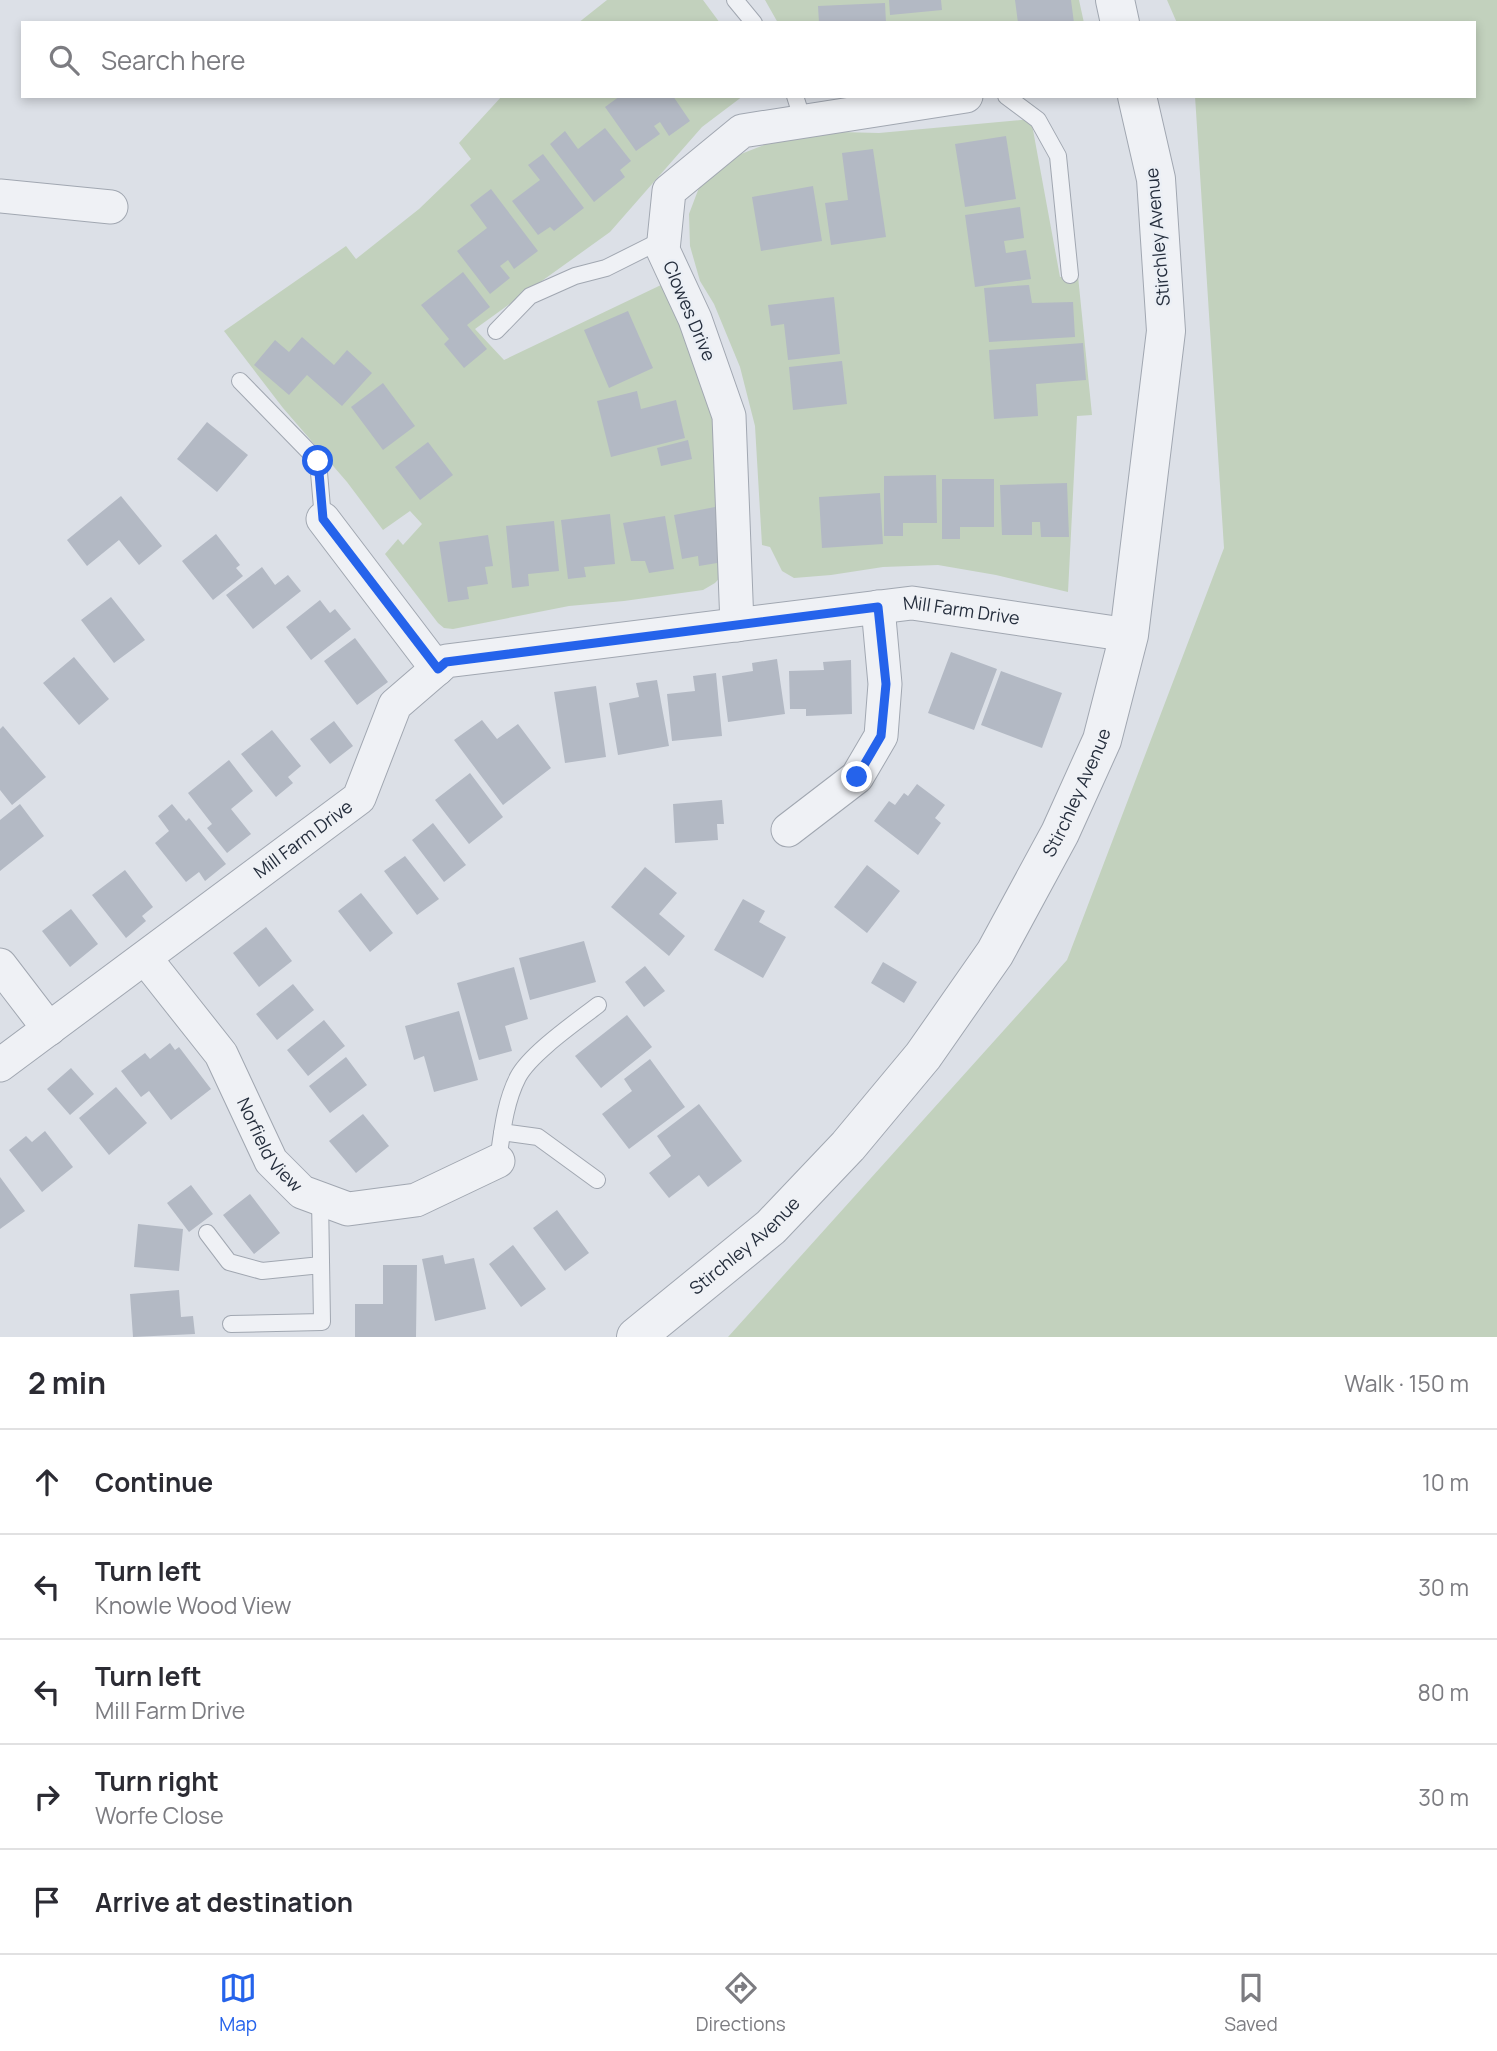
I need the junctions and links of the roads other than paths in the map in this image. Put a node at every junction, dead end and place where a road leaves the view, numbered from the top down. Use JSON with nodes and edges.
{"nodes":[{"id":1,"x":735,"y":0,"type":"edge"},
{"id":2,"x":1115,"y":0,"type":"edge"},
{"id":3,"x":752,"y":21,"type":"edge"},
{"id":4,"x":1120,"y":21,"type":"edge"},
{"id":5,"x":940,"y":98,"type":"edge"},
{"id":6,"x":1009,"y":98,"type":"edge"},
{"id":7,"x":1137,"y":98,"type":"edge"},
{"id":8,"x":799,"y":109,"type":"edge"},
{"id":9,"x":0,"y":196,"type":"edge"},
{"id":10,"x":111,"y":207,"type":"dead end"},
{"id":11,"x":664,"y":239,"type":"junction"},
{"id":12,"x":1070,"y":275,"type":"dead end"},
{"id":13,"x":496,"y":331,"type":"dead end"},
{"id":14,"x":240,"y":381,"type":"dead end"},
{"id":15,"x":323,"y":519,"type":"joint"},
{"id":16,"x":878,"y":607,"type":"junction"},
{"id":17,"x":737,"y":625,"type":"junction"},
{"id":18,"x":1129,"y":635,"type":"junction"},
{"id":19,"x":438,"y":669,"type":"junction"},
{"id":20,"x":788,"y":831,"type":"dead end"},
{"id":21,"x":145,"y":958,"type":"junction"},
{"id":22,"x":0,"y":965,"type":"edge"},
{"id":23,"x":598,"y":1005,"type":"dead end"},
{"id":24,"x":49,"y":1029,"type":"junction"},
{"id":25,"x":0,"y":1065,"type":"edge"},
{"id":26,"x":500,"y":1147,"type":"junction"},
{"id":27,"x":597,"y":1180,"type":"dead end"},
{"id":28,"x":320,"y":1198,"type":"junction"},
{"id":29,"x":207,"y":1233,"type":"dead end"},
{"id":30,"x":321,"y":1265,"type":"junction"},
{"id":31,"x":231,"y":1324,"type":"dead end"},
{"id":32,"x":636,"y":1337,"type":"edge"}],
"edges":[{"from":1,"to":3,"type":"lane"},
{"from":2,"to":4,"type":"street"},
{"from":5,"to":8,"type":"street","name":"Clowes Drive"},
{"from":6,"to":12,"type":"lane"},
{"from":7,"to":18,"type":"street","name":"Stirchley Avenue"},
{"from":8,"to":11,"type":"street","name":"Clowes Drive"},
{"from":9,"to":10,"type":"street"},
{"from":11,"to":13,"type":"lane"},
{"from":11,"to":17,"type":"street","name":"Clowes Drive"},
{"from":14,"to":15,"type":"lane"},
{"from":15,"to":19,"type":"street"},
{"from":16,"to":17,"type":"street","name":"Mill Farm Drive"},
{"from":16,"to":18,"type":"street","name":"Mill Farm Drive"},
{"from":16,"to":20,"type":"street"},
{"from":17,"to":19,"type":"street","name":"Mill Farm Drive"},
{"from":18,"to":32,"type":"street","name":"Stirchley Avenue"},
{"from":19,"to":21,"type":"street","name":"Mill Farm Drive"},
{"from":21,"to":24,"type":"street","name":"Mill Farm Drive"},
{"from":21,"to":28,"type":"street","name":"Norfield View"},
{"from":22,"to":24,"type":"street"},
{"from":23,"to":26,"type":"lane"},
{"from":24,"to":25,"type":"street","name":"Mill Farm Drive"},
{"from":26,"to":27,"type":"lane"},
{"from":26,"to":28,"type":"street","name":"Norfield View"},
{"from":28,"to":30,"type":"lane"},
{"from":29,"to":30,"type":"lane"},
{"from":30,"to":31,"type":"lane"}]}
